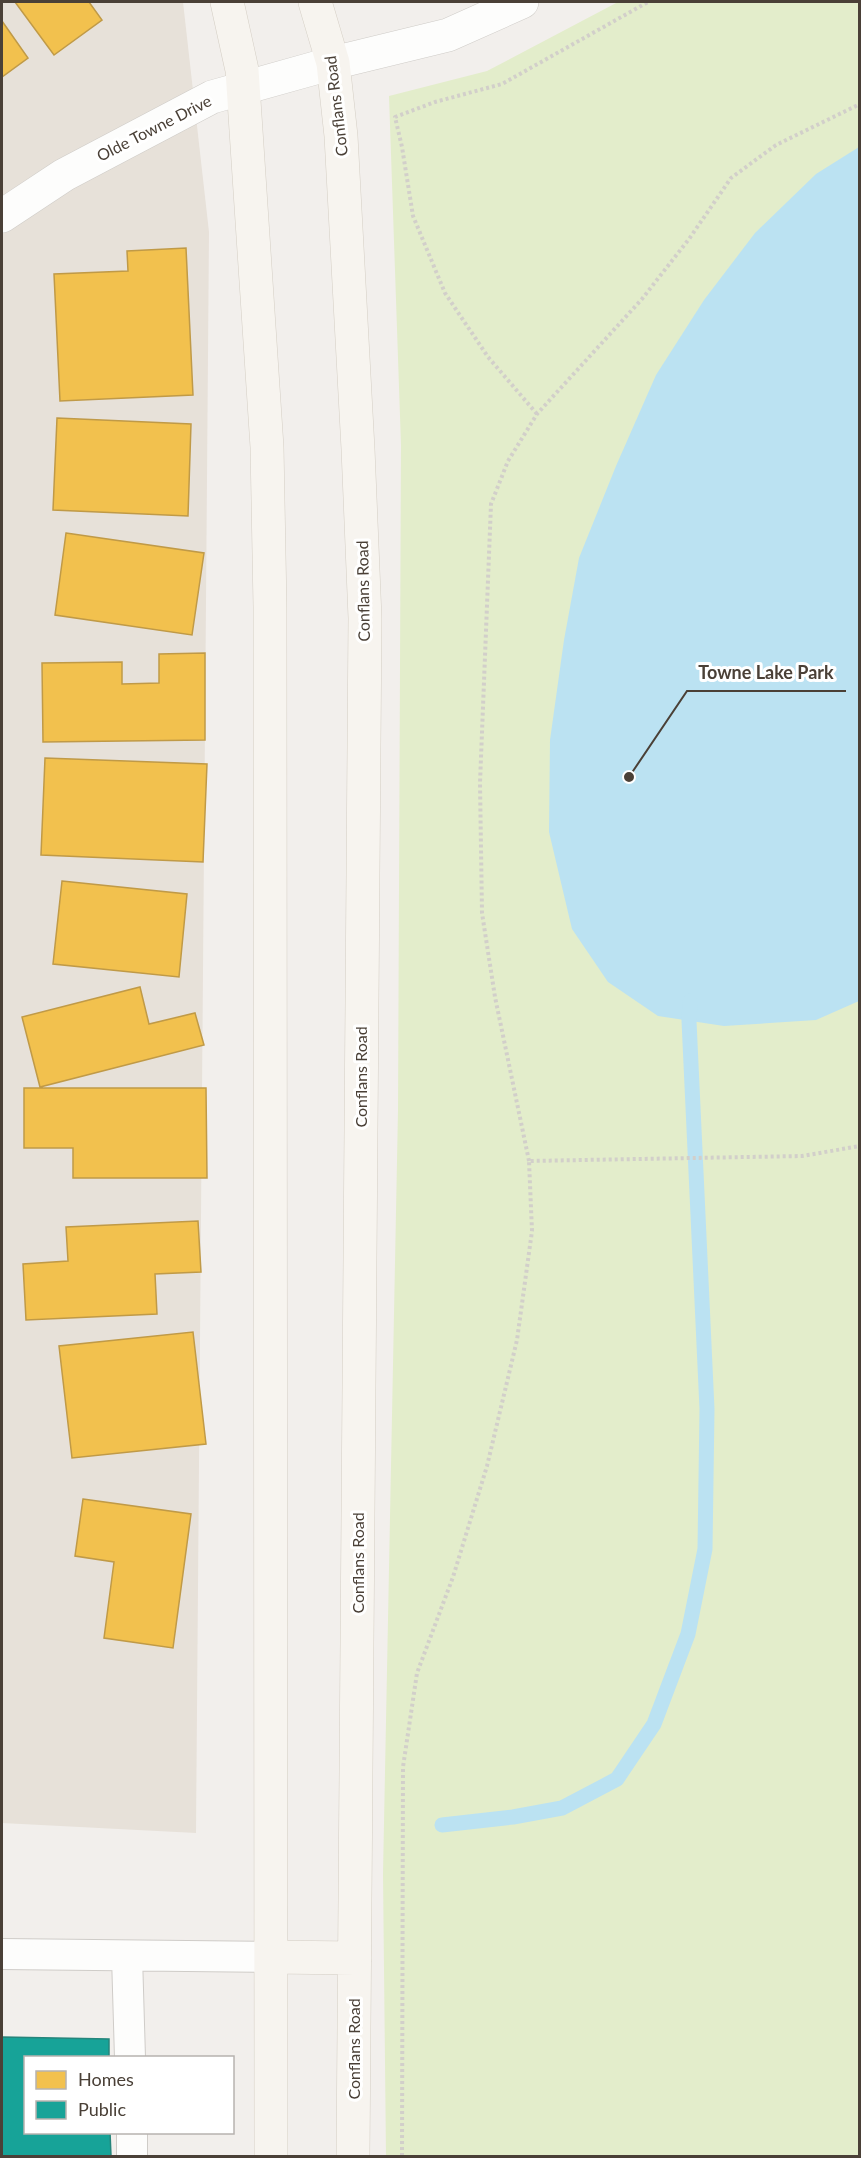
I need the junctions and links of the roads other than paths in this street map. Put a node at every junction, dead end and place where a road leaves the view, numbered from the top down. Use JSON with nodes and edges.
{"nodes":[{"id":1,"x":227,"y":2,"type":"edge"},
{"id":2,"x":315,"y":2,"type":"edge"},
{"id":3,"x":522,"y":2,"type":"edge"},
{"id":4,"x":333,"y":63,"type":"junction"},
{"id":5,"x":242,"y":89,"type":"junction"},
{"id":6,"x":2,"y":216,"type":"edge"},
{"id":7,"x":2,"y":1954,"type":"edge"},
{"id":8,"x":127,"y":1956,"type":"junction"},
{"id":9,"x":271,"y":1957,"type":"junction"},
{"id":10,"x":355,"y":1958,"type":"junction"},
{"id":11,"x":130,"y":2056,"type":"edge"},
{"id":12,"x":271,"y":2157,"type":"edge"},
{"id":13,"x":353,"y":2157,"type":"edge"}],
"edges":[{"from":1,"to":5,"type":"main road"},
{"from":2,"to":4,"type":"main road","name":"Conflans Road"},
{"from":3,"to":4,"type":"street","name":"Olde Towne Drive"},
{"from":4,"to":5,"type":"street","name":"Olde Towne Drive"},
{"from":4,"to":10,"type":"main road","name":"Conflans Road"},
{"from":5,"to":6,"type":"street","name":"Olde Towne Drive"},
{"from":5,"to":9,"type":"main road"},
{"from":7,"to":8,"type":"lane"},
{"from":8,"to":9,"type":"lane"},
{"from":8,"to":11,"type":"lane"},
{"from":9,"to":10,"type":"main road"},
{"from":9,"to":12,"type":"main road"},
{"from":10,"to":13,"type":"main road","name":"Conflans Road"}]}
